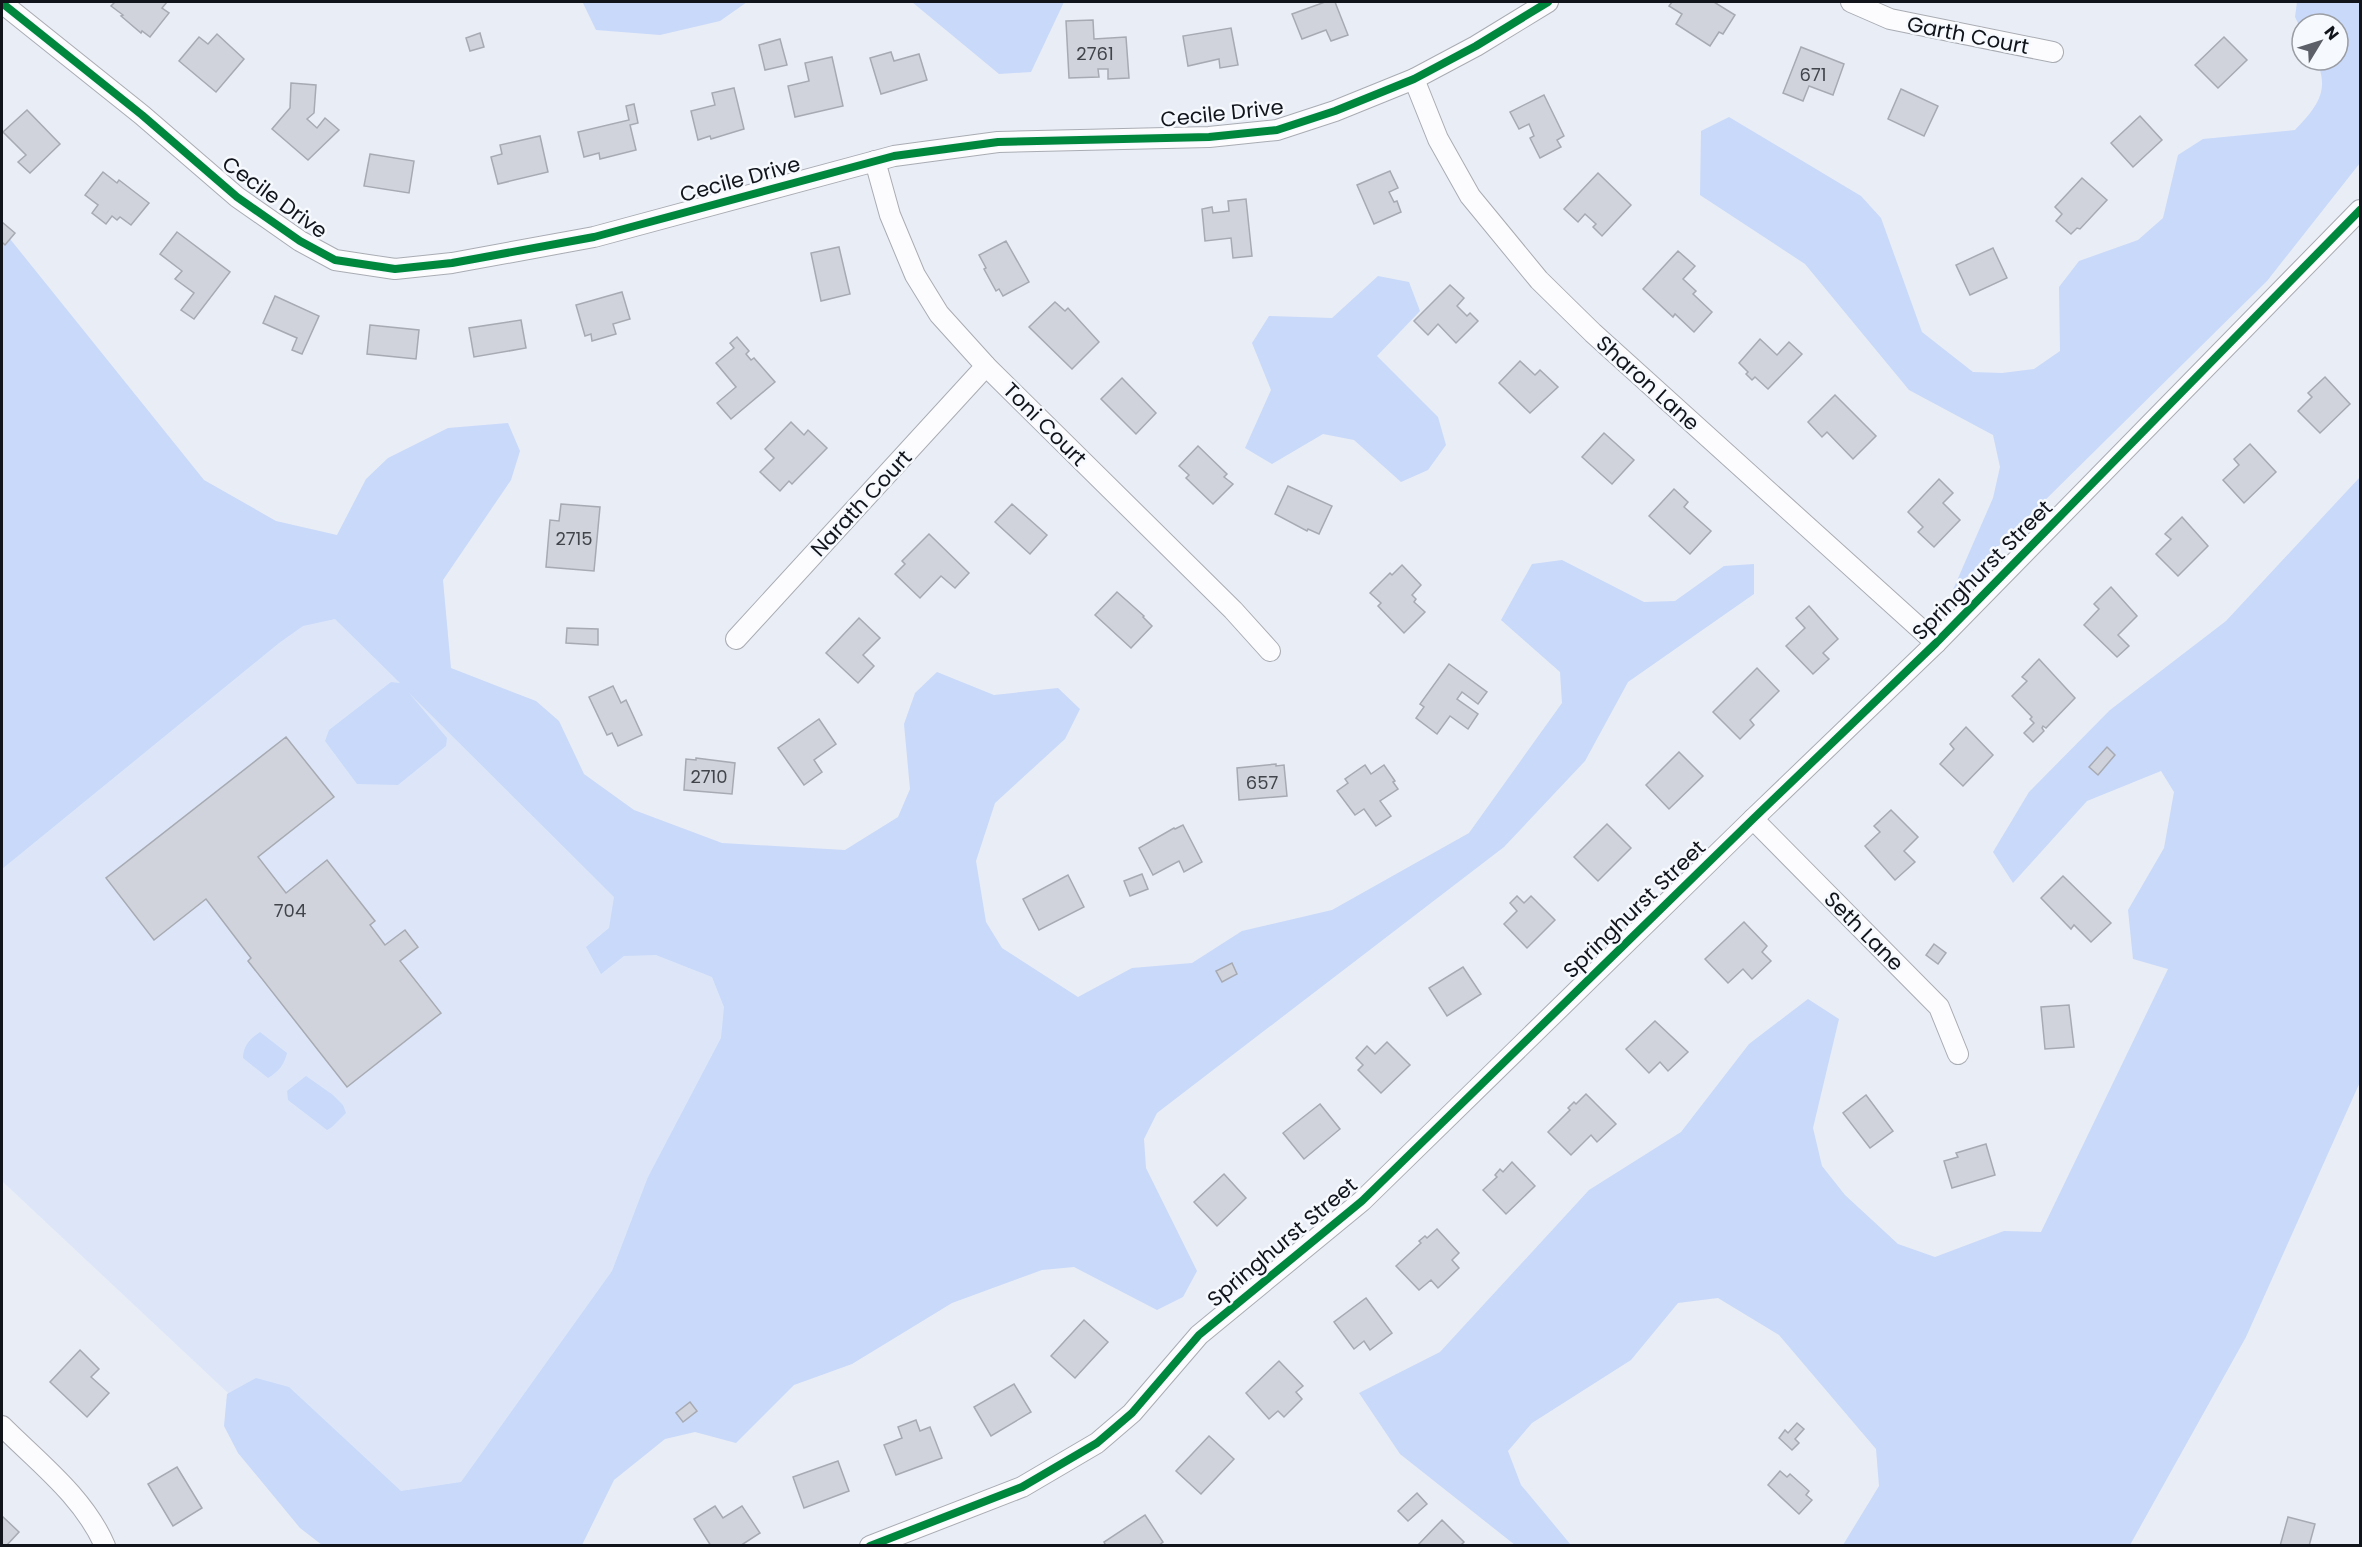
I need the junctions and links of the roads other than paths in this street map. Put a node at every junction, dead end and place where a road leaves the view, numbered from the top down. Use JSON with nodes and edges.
{"nodes":[{"id":1,"x":1548,"y":2,"type":"edge"},
{"id":2,"x":1851,"y":2,"type":"edge"},
{"id":3,"x":2,"y":3,"type":"edge"},
{"id":4,"x":2053,"y":52,"type":"dead end"},
{"id":5,"x":1414,"y":79,"type":"junction"},
{"id":6,"x":874,"y":161,"type":"junction"},
{"id":7,"x":2361,"y":210,"type":"edge"},
{"id":8,"x":986,"y":366,"type":"junction"},
{"id":9,"x":736,"y":639,"type":"dead end"},
{"id":10,"x":1936,"y":643,"type":"junction"},
{"id":11,"x":1270,"y":651,"type":"dead end"},
{"id":12,"x":1753,"y":819,"type":"junction"},
{"id":13,"x":1958,"y":1054,"type":"dead end"},
{"id":14,"x":2,"y":1426,"type":"edge"},
{"id":15,"x":105,"y":1545,"type":"edge"},
{"id":16,"x":870,"y":1545,"type":"edge"}],
"edges":[{"from":1,"to":5,"type":"street","name":"Cecile Drive"},
{"from":2,"to":4,"type":"street","name":"Garth Court"},
{"from":3,"to":6,"type":"street","name":"Cecile Drive"},
{"from":5,"to":6,"type":"street","name":"Cecile Drive"},
{"from":5,"to":10,"type":"street","name":"Sharon Lane"},
{"from":6,"to":8,"type":"street","name":"Toni Court"},
{"from":7,"to":10,"type":"street","name":"Springhurst Street"},
{"from":8,"to":9,"type":"street","name":"Narath Court"},
{"from":8,"to":11,"type":"street","name":"Toni Court"},
{"from":10,"to":12,"type":"street","name":"Springhurst Street"},
{"from":12,"to":13,"type":"street","name":"Seth Lane"},
{"from":12,"to":16,"type":"street","name":"Springhurst Street"},
{"from":14,"to":15,"type":"street"}]}
